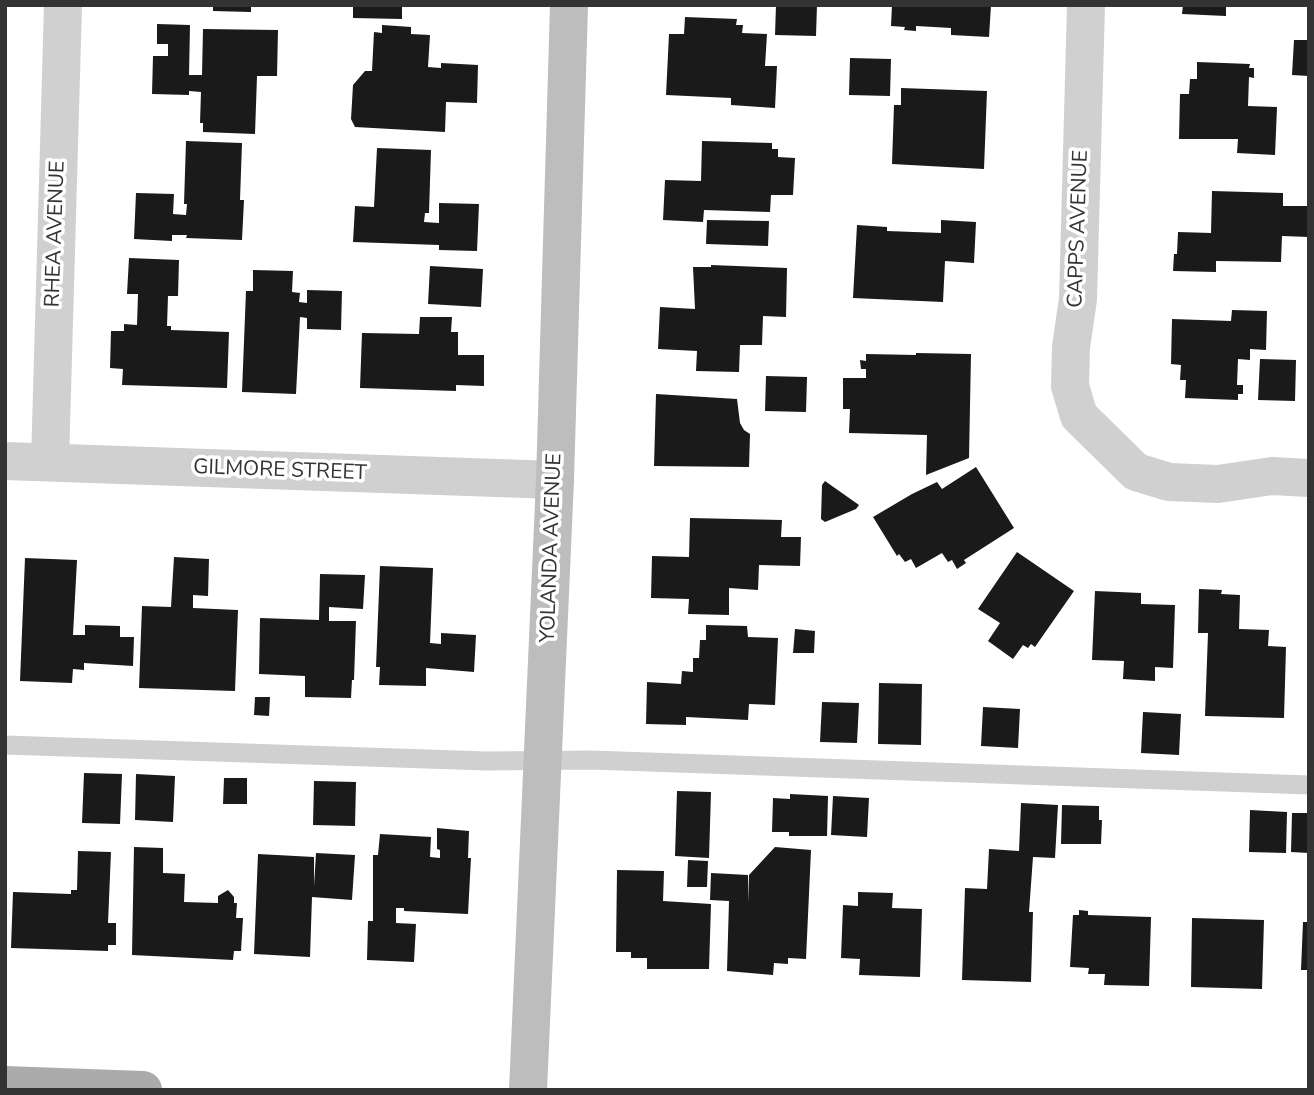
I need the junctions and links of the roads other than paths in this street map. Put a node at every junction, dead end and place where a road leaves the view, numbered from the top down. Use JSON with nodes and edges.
{"nodes":[{"id":1,"x":63,"y":5,"type":"edge"},
{"id":2,"x":569,"y":5,"type":"edge"},
{"id":3,"x":1086,"y":5,"type":"edge"},
{"id":4,"x":5,"y":461,"type":"edge"},
{"id":5,"x":50,"y":463,"type":"junction"},
{"id":6,"x":1309,"y":478,"type":"edge"},
{"id":7,"x":555,"y":480,"type":"junction"},
{"id":8,"x":5,"y":745,"type":"edge"},
{"id":9,"x":543,"y":761,"type":"junction"},
{"id":10,"x":1309,"y":785,"type":"edge"},
{"id":11,"x":5,"y":1085,"type":"edge"},
{"id":12,"x":143,"y":1090,"type":"edge"},
{"id":13,"x":528,"y":1090,"type":"edge"}],
"edges":[{"from":1,"to":5,"type":"street","name":"RHEA AVENUE"},
{"from":2,"to":7,"type":"street","name":"YOLANDA AVENUE"},
{"from":3,"to":6,"type":"street","name":"CAPPS AVENUE"},
{"from":4,"to":5,"type":"street","name":"GILMORE STREET"},
{"from":5,"to":7,"type":"street","name":"GILMORE STREET"},
{"from":7,"to":9,"type":"street","name":"YOLANDA AVENUE"},
{"from":8,"to":9,"type":"lane"},
{"from":9,"to":10,"type":"lane"},
{"from":9,"to":13,"type":"street","name":"YOLANDA AVENUE"},
{"from":11,"to":12,"type":"main road"}]}
